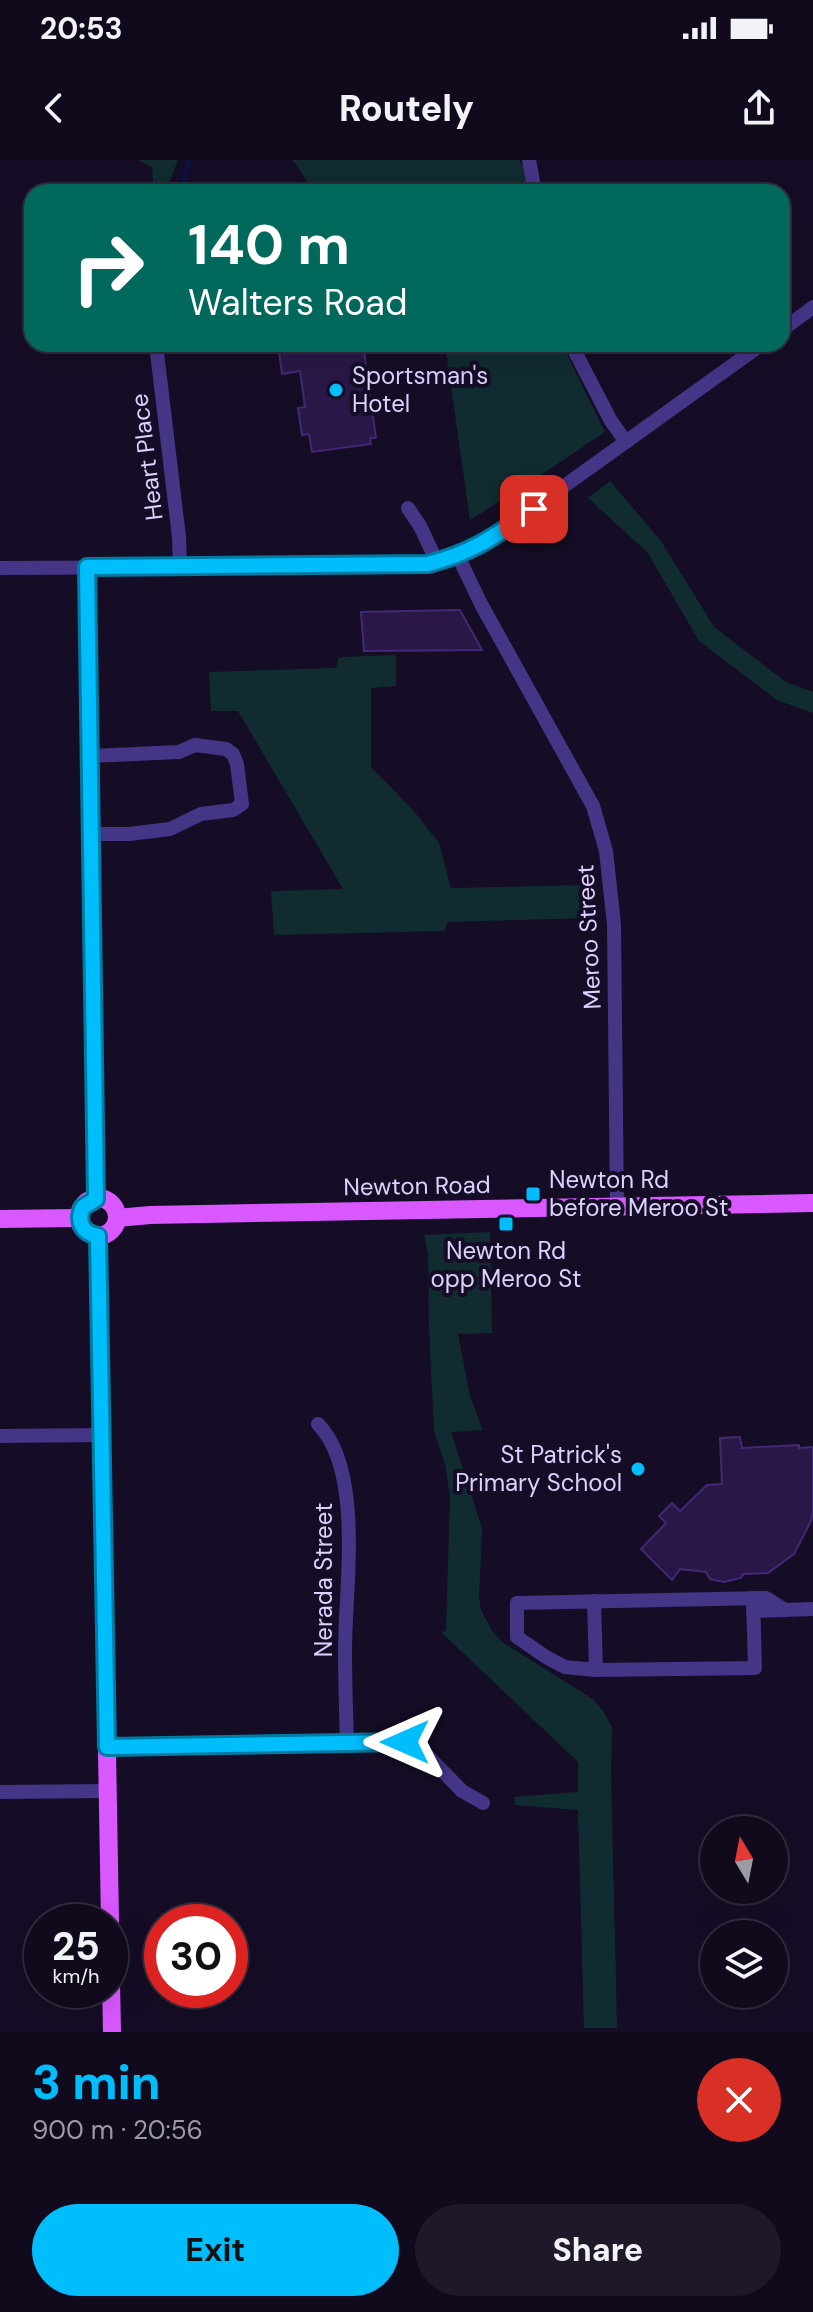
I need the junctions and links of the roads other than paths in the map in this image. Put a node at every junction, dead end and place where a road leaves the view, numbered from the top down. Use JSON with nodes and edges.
{"nodes":[{"id":1,"x":529,"y":160,"type":"edge"},
{"id":2,"x":534,"y":184,"type":"edge"},
{"id":3,"x":813,"y":307,"type":"edge"},
{"id":4,"x":790,"y":324,"type":"edge"},
{"id":5,"x":157,"y":352,"type":"edge"},
{"id":6,"x":575,"y":352,"type":"edge"},
{"id":7,"x":751,"y":352,"type":"edge"},
{"id":8,"x":626,"y":442,"type":"junction"},
{"id":9,"x":408,"y":508,"type":"dead end"},
{"id":10,"x":458,"y":556,"type":"junction"},
{"id":11,"x":437,"y":562,"type":"junction"},
{"id":12,"x":180,"y":566,"type":"junction"},
{"id":13,"x":87,"y":567,"type":"junction"},
{"id":14,"x":0,"y":568,"type":"edge"},
{"id":15,"x":90,"y":756,"type":"junction"},
{"id":16,"x":91,"y":834,"type":"junction"},
{"id":17,"x":96,"y":1199,"type":"junction"},
{"id":18,"x":813,"y":1203,"type":"edge"},
{"id":19,"x":617,"y":1207,"type":"junction"},
{"id":20,"x":79,"y":1218,"type":"junction"},
{"id":21,"x":117,"y":1218,"type":"junction"},
{"id":22,"x":0,"y":1219,"type":"edge"},
{"id":23,"x":98,"y":1236,"type":"junction"},
{"id":24,"x":318,"y":1424,"type":"dead end"},
{"id":25,"x":102,"y":1435,"type":"junction"},
{"id":26,"x":0,"y":1436,"type":"edge"},
{"id":27,"x":594,"y":1601,"type":"junction"},
{"id":28,"x":753,"y":1604,"type":"junction"},
{"id":29,"x":813,"y":1609,"type":"edge"},
{"id":30,"x":596,"y":1670,"type":"junction"},
{"id":31,"x":347,"y":1743,"type":"junction"},
{"id":32,"x":107,"y":1747,"type":"junction"},
{"id":33,"x":108,"y":1791,"type":"junction"},
{"id":34,"x":0,"y":1792,"type":"edge"},
{"id":35,"x":483,"y":1803,"type":"dead end"},
{"id":36,"x":110,"y":1904,"type":"edge"},
{"id":37,"x":112,"y":2008,"type":"edge"},
{"id":38,"x":112,"y":2032,"type":"edge"}],
"edges":[{"from":1,"to":2,"type":"street"},
{"from":3,"to":4,"type":"street"},
{"from":5,"to":12,"type":"street","name":"Heart Place"},
{"from":6,"to":8,"type":"street"},
{"from":7,"to":8,"type":"street"},
{"from":8,"to":10,"type":"street"},
{"from":9,"to":11,"type":"street"},
{"from":10,"to":11,"type":"street"},
{"from":10,"to":19,"type":"street","name":"Meroo Street"},
{"from":11,"to":12,"type":"street"},
{"from":12,"to":13,"type":"street"},
{"from":13,"to":14,"type":"street"},
{"from":13,"to":15,"type":"street"},
{"from":15,"to":16,"type":"street"},
{"from":15,"to":16,"type":"street"},
{"from":16,"to":17,"type":"street"},
{"from":17,"to":20,"type":"main road"},
{"from":17,"to":21,"type":"main road"},
{"from":18,"to":19,"type":"main road","name":"Newton Road"},
{"from":19,"to":21,"type":"main road","name":"Newton Road"},
{"from":20,"to":22,"type":"main road"},
{"from":20,"to":23,"type":"main road"},
{"from":21,"to":23,"type":"main road"},
{"from":23,"to":25,"type":"main road"},
{"from":24,"to":31,"type":"street","name":"Nerada Street"},
{"from":25,"to":26,"type":"street"},
{"from":25,"to":32,"type":"main road"},
{"from":27,"to":28,"type":"street"},
{"from":27,"to":30,"type":"street"},
{"from":27,"to":30,"type":"street"},
{"from":28,"to":29,"type":"street"},
{"from":28,"to":30,"type":"street"},
{"from":31,"to":32,"type":"street"},
{"from":31,"to":35,"type":"street"},
{"from":32,"to":33,"type":"main road"},
{"from":33,"to":34,"type":"street"},
{"from":33,"to":36,"type":"main road"},
{"from":37,"to":38,"type":"main road"}]}
